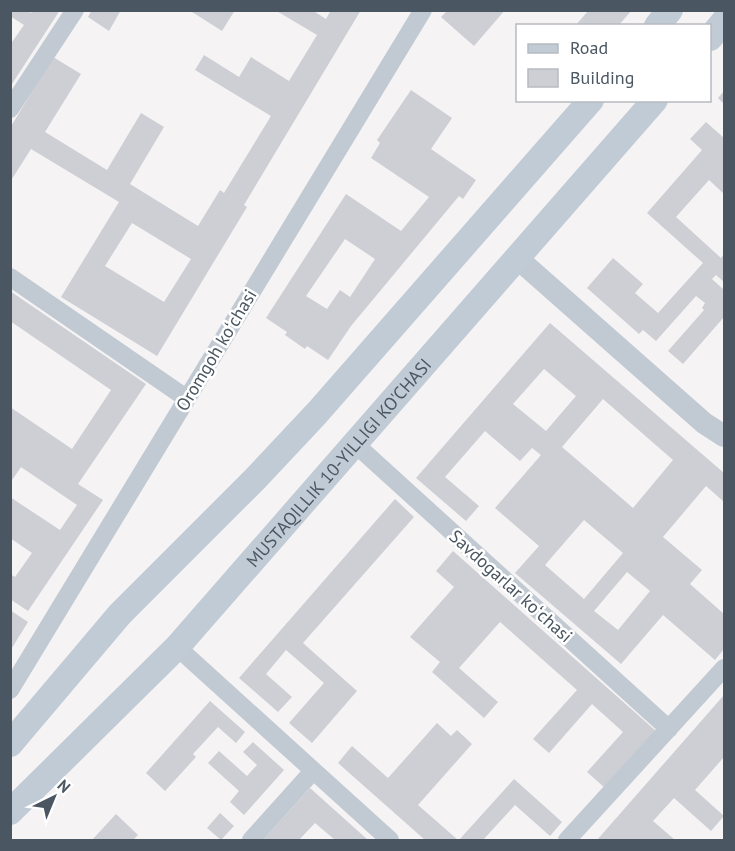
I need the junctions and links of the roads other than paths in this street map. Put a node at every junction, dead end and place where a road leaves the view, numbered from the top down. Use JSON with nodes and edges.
{"nodes":[{"id":1,"x":75,"y":10,"type":"edge"},
{"id":2,"x":423,"y":10,"type":"edge"},
{"id":3,"x":670,"y":10,"type":"edge"},
{"id":4,"x":724,"y":21,"type":"edge"},
{"id":5,"x":659,"y":24,"type":"edge"},
{"id":6,"x":711,"y":37,"type":"edge"},
{"id":7,"x":589,"y":102,"type":"edge"},
{"id":8,"x":653,"y":102,"type":"edge"},
{"id":9,"x":10,"y":109,"type":"edge"},
{"id":10,"x":516,"y":257,"type":"junction"},
{"id":11,"x":10,"y":277,"type":"edge"},
{"id":12,"x":186,"y":398,"type":"junction"},
{"id":13,"x":724,"y":436,"type":"edge"},
{"id":14,"x":354,"y":443,"type":"junction"},
{"id":15,"x":177,"y":647,"type":"junction"},
{"id":16,"x":724,"y":668,"type":"edge"},
{"id":17,"x":10,"y":690,"type":"edge"},
{"id":18,"x":669,"y":729,"type":"junction"},
{"id":19,"x":10,"y":744,"type":"edge"},
{"id":20,"x":313,"y":771,"type":"junction"},
{"id":21,"x":10,"y":812,"type":"edge"},
{"id":22,"x":251,"y":840,"type":"edge"},
{"id":23,"x":390,"y":840,"type":"edge"},
{"id":24,"x":567,"y":840,"type":"edge"}],
"edges":[{"from":1,"to":9,"type":"street"},
{"from":2,"to":12,"type":"street","name":"Oromgoh koʻchasi"},
{"from":3,"to":5,"type":"main road"},
{"from":4,"to":6,"type":"main road"},
{"from":7,"to":19,"type":"main road"},
{"from":8,"to":10,"type":"main road","name":"MUSTAQILLIK 10-YILLIGI KO'CHASI"},
{"from":10,"to":13,"type":"street"},
{"from":10,"to":14,"type":"main road","name":"MUSTAQILLIK 10-YILLIGI KO'CHASI"},
{"from":11,"to":12,"type":"street"},
{"from":12,"to":17,"type":"street","name":"Oromgoh koʻchasi"},
{"from":14,"to":15,"type":"main road","name":"MUSTAQILLIK 10-YILLIGI KO'CHASI"},
{"from":14,"to":18,"type":"street","name":"Savdogarlar koʻchasi"},
{"from":15,"to":20,"type":"street"},
{"from":15,"to":21,"type":"main road","name":"MUSTAQILLIK 10-YILLIGI KO'CHASI"},
{"from":16,"to":18,"type":"street"},
{"from":18,"to":24,"type":"street"},
{"from":20,"to":22,"type":"street"},
{"from":20,"to":23,"type":"street"}]}
